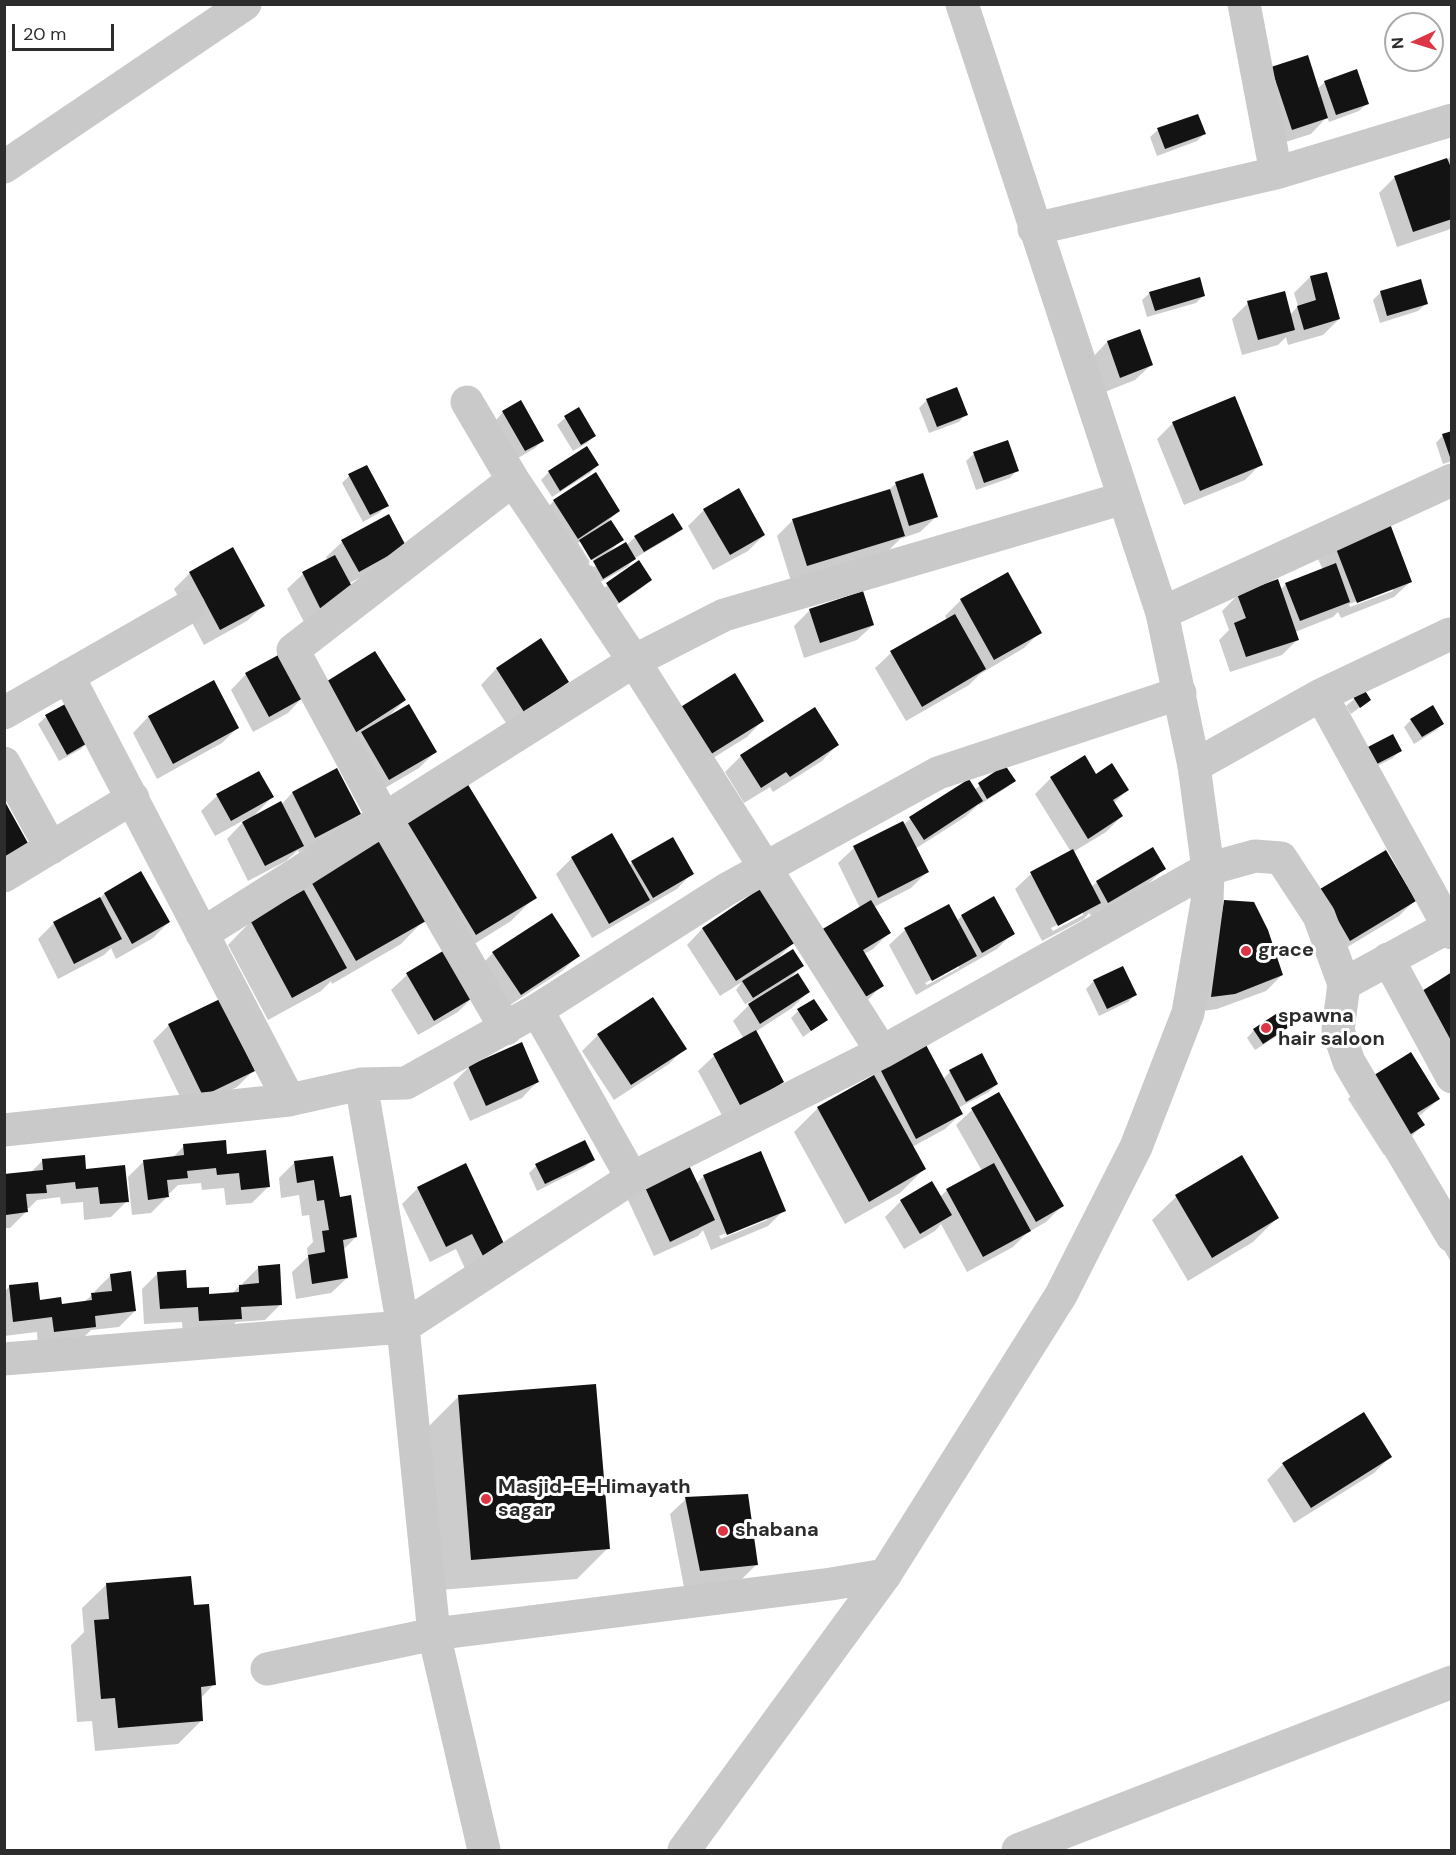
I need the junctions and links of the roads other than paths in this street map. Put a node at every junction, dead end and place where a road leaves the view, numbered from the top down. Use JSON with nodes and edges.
{"nodes":[{"id":1,"x":245,"y":4,"type":"edge"},
{"id":2,"x":962,"y":4,"type":"edge"},
{"id":3,"x":1244,"y":4,"type":"edge"},
{"id":4,"x":1452,"y":120,"type":"edge"},
{"id":5,"x":4,"y":167,"type":"edge"},
{"id":6,"x":1276,"y":173,"type":"junction"},
{"id":7,"x":1034,"y":229,"type":"junction"},
{"id":8,"x":467,"y":402,"type":"dead end"},
{"id":9,"x":513,"y":480,"type":"junction"},
{"id":10,"x":1452,"y":480,"type":"edge"},
{"id":11,"x":1124,"y":498,"type":"junction"},
{"id":12,"x":189,"y":607,"type":"dead end"},
{"id":13,"x":1162,"y":614,"type":"junction"},
{"id":14,"x":1450,"y":634,"type":"dead end"},
{"id":15,"x":634,"y":661,"type":"junction"},
{"id":16,"x":68,"y":676,"type":"junction"},
{"id":17,"x":1180,"y":693,"type":"junction"},
{"id":18,"x":1322,"y":696,"type":"junction"},
{"id":19,"x":4,"y":713,"type":"edge"},
{"id":20,"x":4,"y":764,"type":"edge"},
{"id":21,"x":1194,"y":766,"type":"junction"},
{"id":22,"x":133,"y":798,"type":"junction"},
{"id":23,"x":384,"y":819,"type":"junction"},
{"id":24,"x":51,"y":848,"type":"junction"},
{"id":25,"x":765,"y":868,"type":"junction"},
{"id":26,"x":1208,"y":869,"type":"junction"},
{"id":27,"x":4,"y":876,"type":"edge"},
{"id":28,"x":1450,"y":928,"type":"edge"},
{"id":29,"x":202,"y":934,"type":"junction"},
{"id":30,"x":1388,"y":959,"type":"junction"},
{"id":31,"x":1344,"y":984,"type":"junction"},
{"id":32,"x":537,"y":1010,"type":"junction"},
{"id":33,"x":506,"y":1029,"type":"junction"},
{"id":34,"x":882,"y":1052,"type":"junction"},
{"id":35,"x":1452,"y":1077,"type":"edge"},
{"id":36,"x":361,"y":1084,"type":"junction"},
{"id":37,"x":290,"y":1100,"type":"junction"},
{"id":38,"x":4,"y":1130,"type":"edge"},
{"id":39,"x":632,"y":1178,"type":"junction"},
{"id":40,"x":1452,"y":1236,"type":"edge"},
{"id":41,"x":403,"y":1327,"type":"junction"},
{"id":42,"x":4,"y":1359,"type":"edge"},
{"id":43,"x":885,"y":1575,"type":"junction"},
{"id":44,"x":435,"y":1634,"type":"junction"},
{"id":45,"x":267,"y":1670,"type":"dead end"},
{"id":46,"x":1452,"y":1682,"type":"edge"},
{"id":47,"x":484,"y":1851,"type":"edge"},
{"id":48,"x":684,"y":1851,"type":"edge"},
{"id":49,"x":1018,"y":1851,"type":"edge"}],
"edges":[{"from":1,"to":5,"type":"street"},
{"from":2,"to":7,"type":"street"},
{"from":3,"to":6,"type":"street"},
{"from":4,"to":6,"type":"street"},
{"from":6,"to":7,"type":"street"},
{"from":7,"to":11,"type":"street"},
{"from":8,"to":9,"type":"street"},
{"from":9,"to":15,"type":"street"},
{"from":9,"to":23,"type":"street"},
{"from":10,"to":13,"type":"street"},
{"from":11,"to":13,"type":"street"},
{"from":11,"to":15,"type":"street"},
{"from":12,"to":16,"type":"street"},
{"from":13,"to":17,"type":"street"},
{"from":14,"to":18,"type":"street"},
{"from":15,"to":23,"type":"street"},
{"from":15,"to":25,"type":"street"},
{"from":16,"to":19,"type":"street"},
{"from":16,"to":22,"type":"street"},
{"from":17,"to":21,"type":"street"},
{"from":17,"to":25,"type":"street"},
{"from":18,"to":21,"type":"street"},
{"from":18,"to":28,"type":"street"},
{"from":20,"to":24,"type":"street"},
{"from":21,"to":26,"type":"street"},
{"from":22,"to":24,"type":"street"},
{"from":22,"to":29,"type":"street"},
{"from":23,"to":29,"type":"street"},
{"from":23,"to":33,"type":"street"},
{"from":24,"to":27,"type":"street"},
{"from":25,"to":32,"type":"street"},
{"from":25,"to":34,"type":"street"},
{"from":26,"to":31,"type":"street"},
{"from":26,"to":34,"type":"street"},
{"from":26,"to":43,"type":"street"},
{"from":28,"to":30,"type":"street"},
{"from":29,"to":37,"type":"street"},
{"from":30,"to":31,"type":"street"},
{"from":30,"to":35,"type":"street"},
{"from":31,"to":40,"type":"street"},
{"from":32,"to":33,"type":"street"},
{"from":32,"to":39,"type":"street"},
{"from":33,"to":36,"type":"street"},
{"from":34,"to":39,"type":"street"},
{"from":36,"to":37,"type":"street"},
{"from":36,"to":41,"type":"street"},
{"from":37,"to":38,"type":"street"},
{"from":39,"to":41,"type":"street"},
{"from":41,"to":42,"type":"street"},
{"from":41,"to":44,"type":"street"},
{"from":43,"to":44,"type":"street"},
{"from":43,"to":48,"type":"street"},
{"from":44,"to":45,"type":"street"},
{"from":44,"to":47,"type":"street"},
{"from":46,"to":49,"type":"street"}]}
